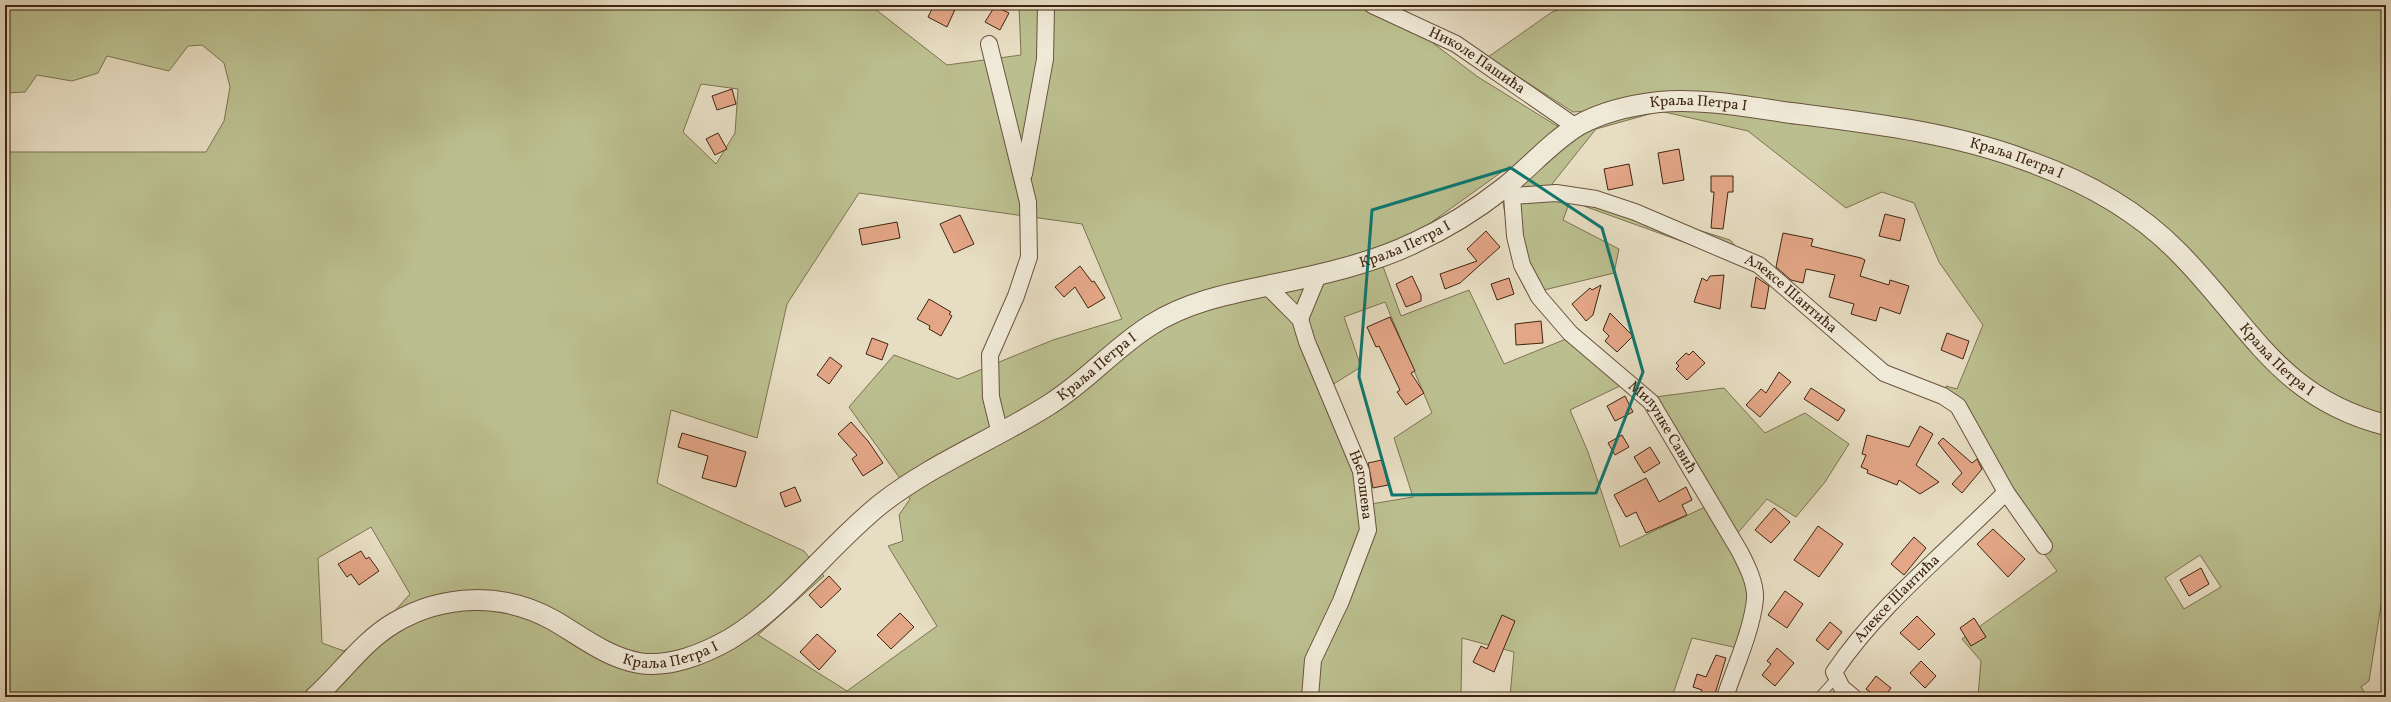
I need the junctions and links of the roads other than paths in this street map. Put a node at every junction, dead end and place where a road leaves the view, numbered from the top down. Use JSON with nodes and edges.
{"nodes":[{"id":1,"x":1046,"y":5,"type":"edge"},
{"id":2,"x":1372,"y":5,"type":"edge"},
{"id":3,"x":989,"y":44,"type":"dead end"},
{"id":4,"x":1576,"y":127,"type":"junction"},
{"id":5,"x":1023,"y":180,"type":"junction"},
{"id":6,"x":1510,"y":190,"type":"junction"},
{"id":7,"x":1319,"y":273,"type":"junction"},
{"id":8,"x":1266,"y":286,"type":"junction"},
{"id":9,"x":1300,"y":320,"type":"junction"},
{"id":10,"x":2386,"y":425,"type":"edge"},
{"id":11,"x":1000,"y":434,"type":"junction"},
{"id":12,"x":2006,"y":492,"type":"junction"},
{"id":13,"x":2044,"y":546,"type":"dead end"},
{"id":14,"x":1836,"y":678,"type":"junction"},
{"id":15,"x":315,"y":697,"type":"edge"},
{"id":16,"x":1310,"y":697,"type":"edge"},
{"id":17,"x":1725,"y":697,"type":"edge"},
{"id":18,"x":1819,"y":697,"type":"edge"},
{"id":19,"x":1853,"y":697,"type":"edge"}],
"edges":[{"from":1,"to":5,"type":"street"},
{"from":2,"to":4,"type":"street","name":"Николе Пашића"},
{"from":3,"to":5,"type":"street"},
{"from":4,"to":6,"type":"street","name":"Краља Петра I"},
{"from":4,"to":10,"type":"street","name":"Краља Петра I"},
{"from":5,"to":11,"type":"street"},
{"from":6,"to":7,"type":"street","name":"Краља Петра I"},
{"from":6,"to":12,"type":"street","name":"Алексе Шантића"},
{"from":6,"to":17,"type":"street","name":"Милунке Савић"},
{"from":7,"to":8,"type":"street","name":"Краља Петра I"},
{"from":7,"to":9,"type":"street"},
{"from":8,"to":9,"type":"street","name":"Његошева"},
{"from":8,"to":11,"type":"street","name":"Краља Петра I"},
{"from":9,"to":16,"type":"street","name":"Његошева"},
{"from":11,"to":15,"type":"street","name":"Краља Петра I"},
{"from":12,"to":13,"type":"street","name":"Алексе Шантића"},
{"from":12,"to":14,"type":"street","name":"Алексе Шантића"},
{"from":14,"to":18,"type":"lane","name":"Алексе Шантића"},
{"from":14,"to":19,"type":"street"}]}
